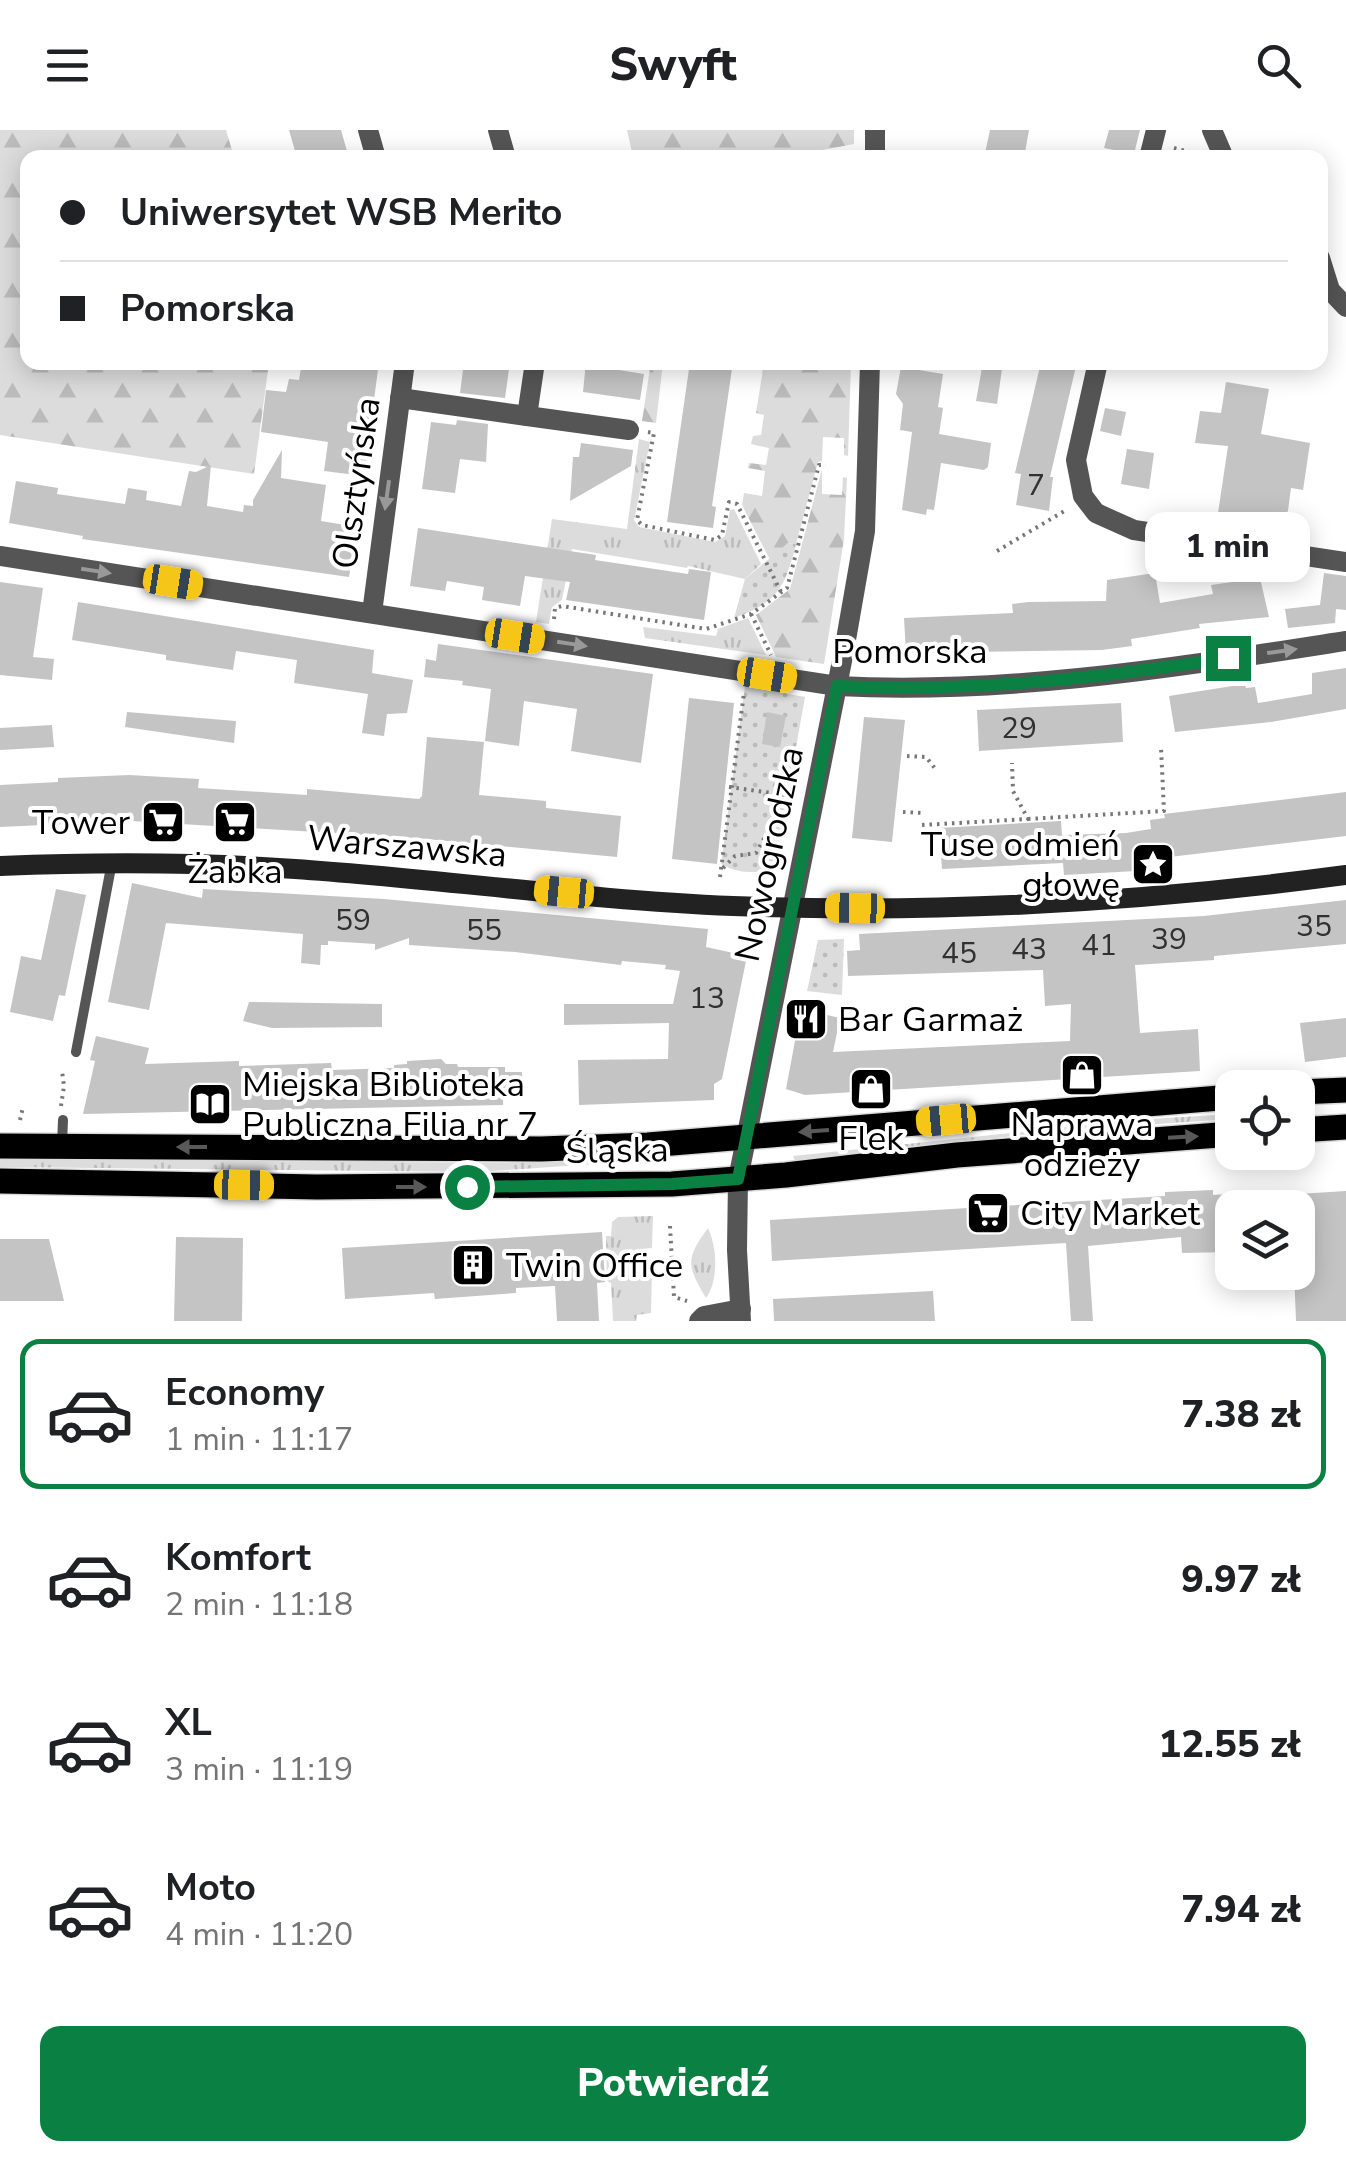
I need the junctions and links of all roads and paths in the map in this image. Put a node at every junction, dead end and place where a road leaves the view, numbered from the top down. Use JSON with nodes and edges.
{"nodes":[{"id":1,"x":1153,"y":144,"type":"edge"},
{"id":2,"x":1179,"y":150,"type":"edge"},
{"id":3,"x":1328,"y":284,"type":"edge"},
{"id":4,"x":1346,"y":307,"type":"edge"},
{"id":5,"x":404,"y":370,"type":"edge"},
{"id":6,"x":533,"y":370,"type":"edge"},
{"id":7,"x":870,"y":370,"type":"edge"},
{"id":8,"x":1096,"y":370,"type":"edge"},
{"id":9,"x":400,"y":398,"type":"junction"},
{"id":10,"x":527,"y":416,"type":"junction"},
{"id":11,"x":630,"y":430,"type":"joint"},
{"id":12,"x":826,"y":464,"type":"dead end"},
{"id":13,"x":732,"y":496,"type":"dead end"},
{"id":14,"x":731,"y":503,"type":"junction"},
{"id":15,"x":1074,"y":506,"type":"dead end"},
{"id":16,"x":997,"y":551,"type":"dead end"},
{"id":17,"x":0,"y":556,"type":"edge"},
{"id":18,"x":1346,"y":562,"type":"edge"},
{"id":19,"x":780,"y":592,"type":"junction"},
{"id":20,"x":372,"y":613,"type":"junction"},
{"id":21,"x":751,"y":614,"type":"junction"},
{"id":22,"x":552,"y":628,"type":"dead end"},
{"id":23,"x":1346,"y":642,"type":"edge"},
{"id":24,"x":770,"y":654,"type":"dead end"},
{"id":25,"x":745,"y":686,"type":"dead end"},
{"id":26,"x":837,"y":686,"type":"junction"},
{"id":27,"x":1161,"y":747,"type":"dead end"},
{"id":28,"x":908,"y":756,"type":"dead end"},
{"id":29,"x":1012,"y":763,"type":"dead end"},
{"id":30,"x":937,"y":772,"type":"dead end"},
{"id":31,"x":729,"y":787,"type":"junction"},
{"id":32,"x":794,"y":796,"type":"dead end"},
{"id":33,"x":903,"y":812,"type":"dead end"},
{"id":34,"x":924,"y":813,"type":"dead end"},
{"id":35,"x":1028,"y":818,"type":"junction"},
{"id":36,"x":788,"y":823,"type":"dead end"},
{"id":37,"x":922,"y":825,"type":"dead end"},
{"id":38,"x":112,"y":861,"type":"junction"},
{"id":39,"x":0,"y":866,"type":"edge"},
{"id":40,"x":1346,"y":876,"type":"edge"},
{"id":41,"x":792,"y":906,"type":"junction"},
{"id":42,"x":76,"y":1052,"type":"dead end"},
{"id":43,"x":62,"y":1071,"type":"dead end"},
{"id":44,"x":1346,"y":1090,"type":"edge"},
{"id":45,"x":1315,"y":1091,"type":"edge"},
{"id":46,"x":1215,"y":1098,"type":"edge"},
{"id":47,"x":23,"y":1107,"type":"dead end"},
{"id":48,"x":20,"y":1120,"type":"dead end"},
{"id":49,"x":1346,"y":1127,"type":"edge"},
{"id":50,"x":61,"y":1129,"type":"junction"},
{"id":51,"x":1315,"y":1129,"type":"edge"},
{"id":52,"x":1215,"y":1135,"type":"edge"},
{"id":53,"x":744,"y":1138,"type":"junction"},
{"id":54,"x":0,"y":1146,"type":"edge"},
{"id":55,"x":738,"y":1179,"type":"junction"},
{"id":56,"x":0,"y":1181,"type":"edge"},
{"id":57,"x":670,"y":1226,"type":"dead end"},
{"id":58,"x":697,"y":1312,"type":"edge"},
{"id":59,"x":741,"y":1315,"type":"edge"}],
"edges":[{"from":1,"to":2,"type":"path"},
{"from":3,"to":4,"type":"street"},
{"from":5,"to":9,"type":"street","name":"Olsztyńska"},
{"from":6,"to":10,"type":"street"},
{"from":7,"to":26,"type":"street","name":"Nowogrodzka"},
{"from":8,"to":18,"type":"street"},
{"from":9,"to":10,"type":"street"},
{"from":9,"to":20,"type":"street","name":"Olsztyńska","one_way":true},
{"from":10,"to":11,"type":"street"},
{"from":11,"to":14,"type":"path"},
{"from":12,"to":19,"type":"path"},
{"from":13,"to":14,"type":"path"},
{"from":14,"to":19,"type":"path"},
{"from":15,"to":16,"type":"path"},
{"from":17,"to":20,"type":"street","name":"Pomorska","one_way":true},
{"from":19,"to":21,"type":"path"},
{"from":20,"to":26,"type":"street","name":"Pomorska","one_way":true},
{"from":21,"to":22,"type":"path"},
{"from":21,"to":24,"type":"path"},
{"from":26,"to":23,"type":"street","name":"Pomorska","one_way":true},
{"from":25,"to":31,"type":"path"},
{"from":26,"to":41,"type":"street","name":"Nowogrodzka"},
{"from":27,"to":35,"type":"path"},
{"from":28,"to":30,"type":"path"},
{"from":29,"to":35,"type":"path"},
{"from":31,"to":32,"type":"path"},
{"from":31,"to":36,"type":"path"},
{"from":33,"to":34,"type":"path"},
{"from":35,"to":37,"type":"path"},
{"from":38,"to":39,"type":"street","name":"Warszawska"},
{"from":38,"to":41,"type":"street","name":"Warszawska"},
{"from":38,"to":42,"type":"lane"},
{"from":40,"to":41,"type":"street","name":"Warszawska"},
{"from":41,"to":53,"type":"street","name":"Nowogrodzka"},
{"from":43,"to":50,"type":"path"},
{"from":44,"to":45,"type":"main road"},
{"from":46,"to":53,"type":"main road","name":"Śląska","one_way":true},
{"from":47,"to":48,"type":"path"},
{"from":49,"to":51,"type":"main road"},
{"from":53,"to":50,"type":"main road","name":"Śląska","one_way":true},
{"from":50,"to":54,"type":"main road","name":"Śląska"},
{"from":55,"to":52,"type":"main road","name":"Śląska","one_way":true},
{"from":53,"to":55,"type":"street","name":"Nowogrodzka"},
{"from":56,"to":55,"type":"main road","name":"Śląska","one_way":true},
{"from":55,"to":59,"type":"street","name":"Nowogrodzka"},
{"from":57,"to":58,"type":"path"},
{"from":58,"to":59,"type":"street"}]}
